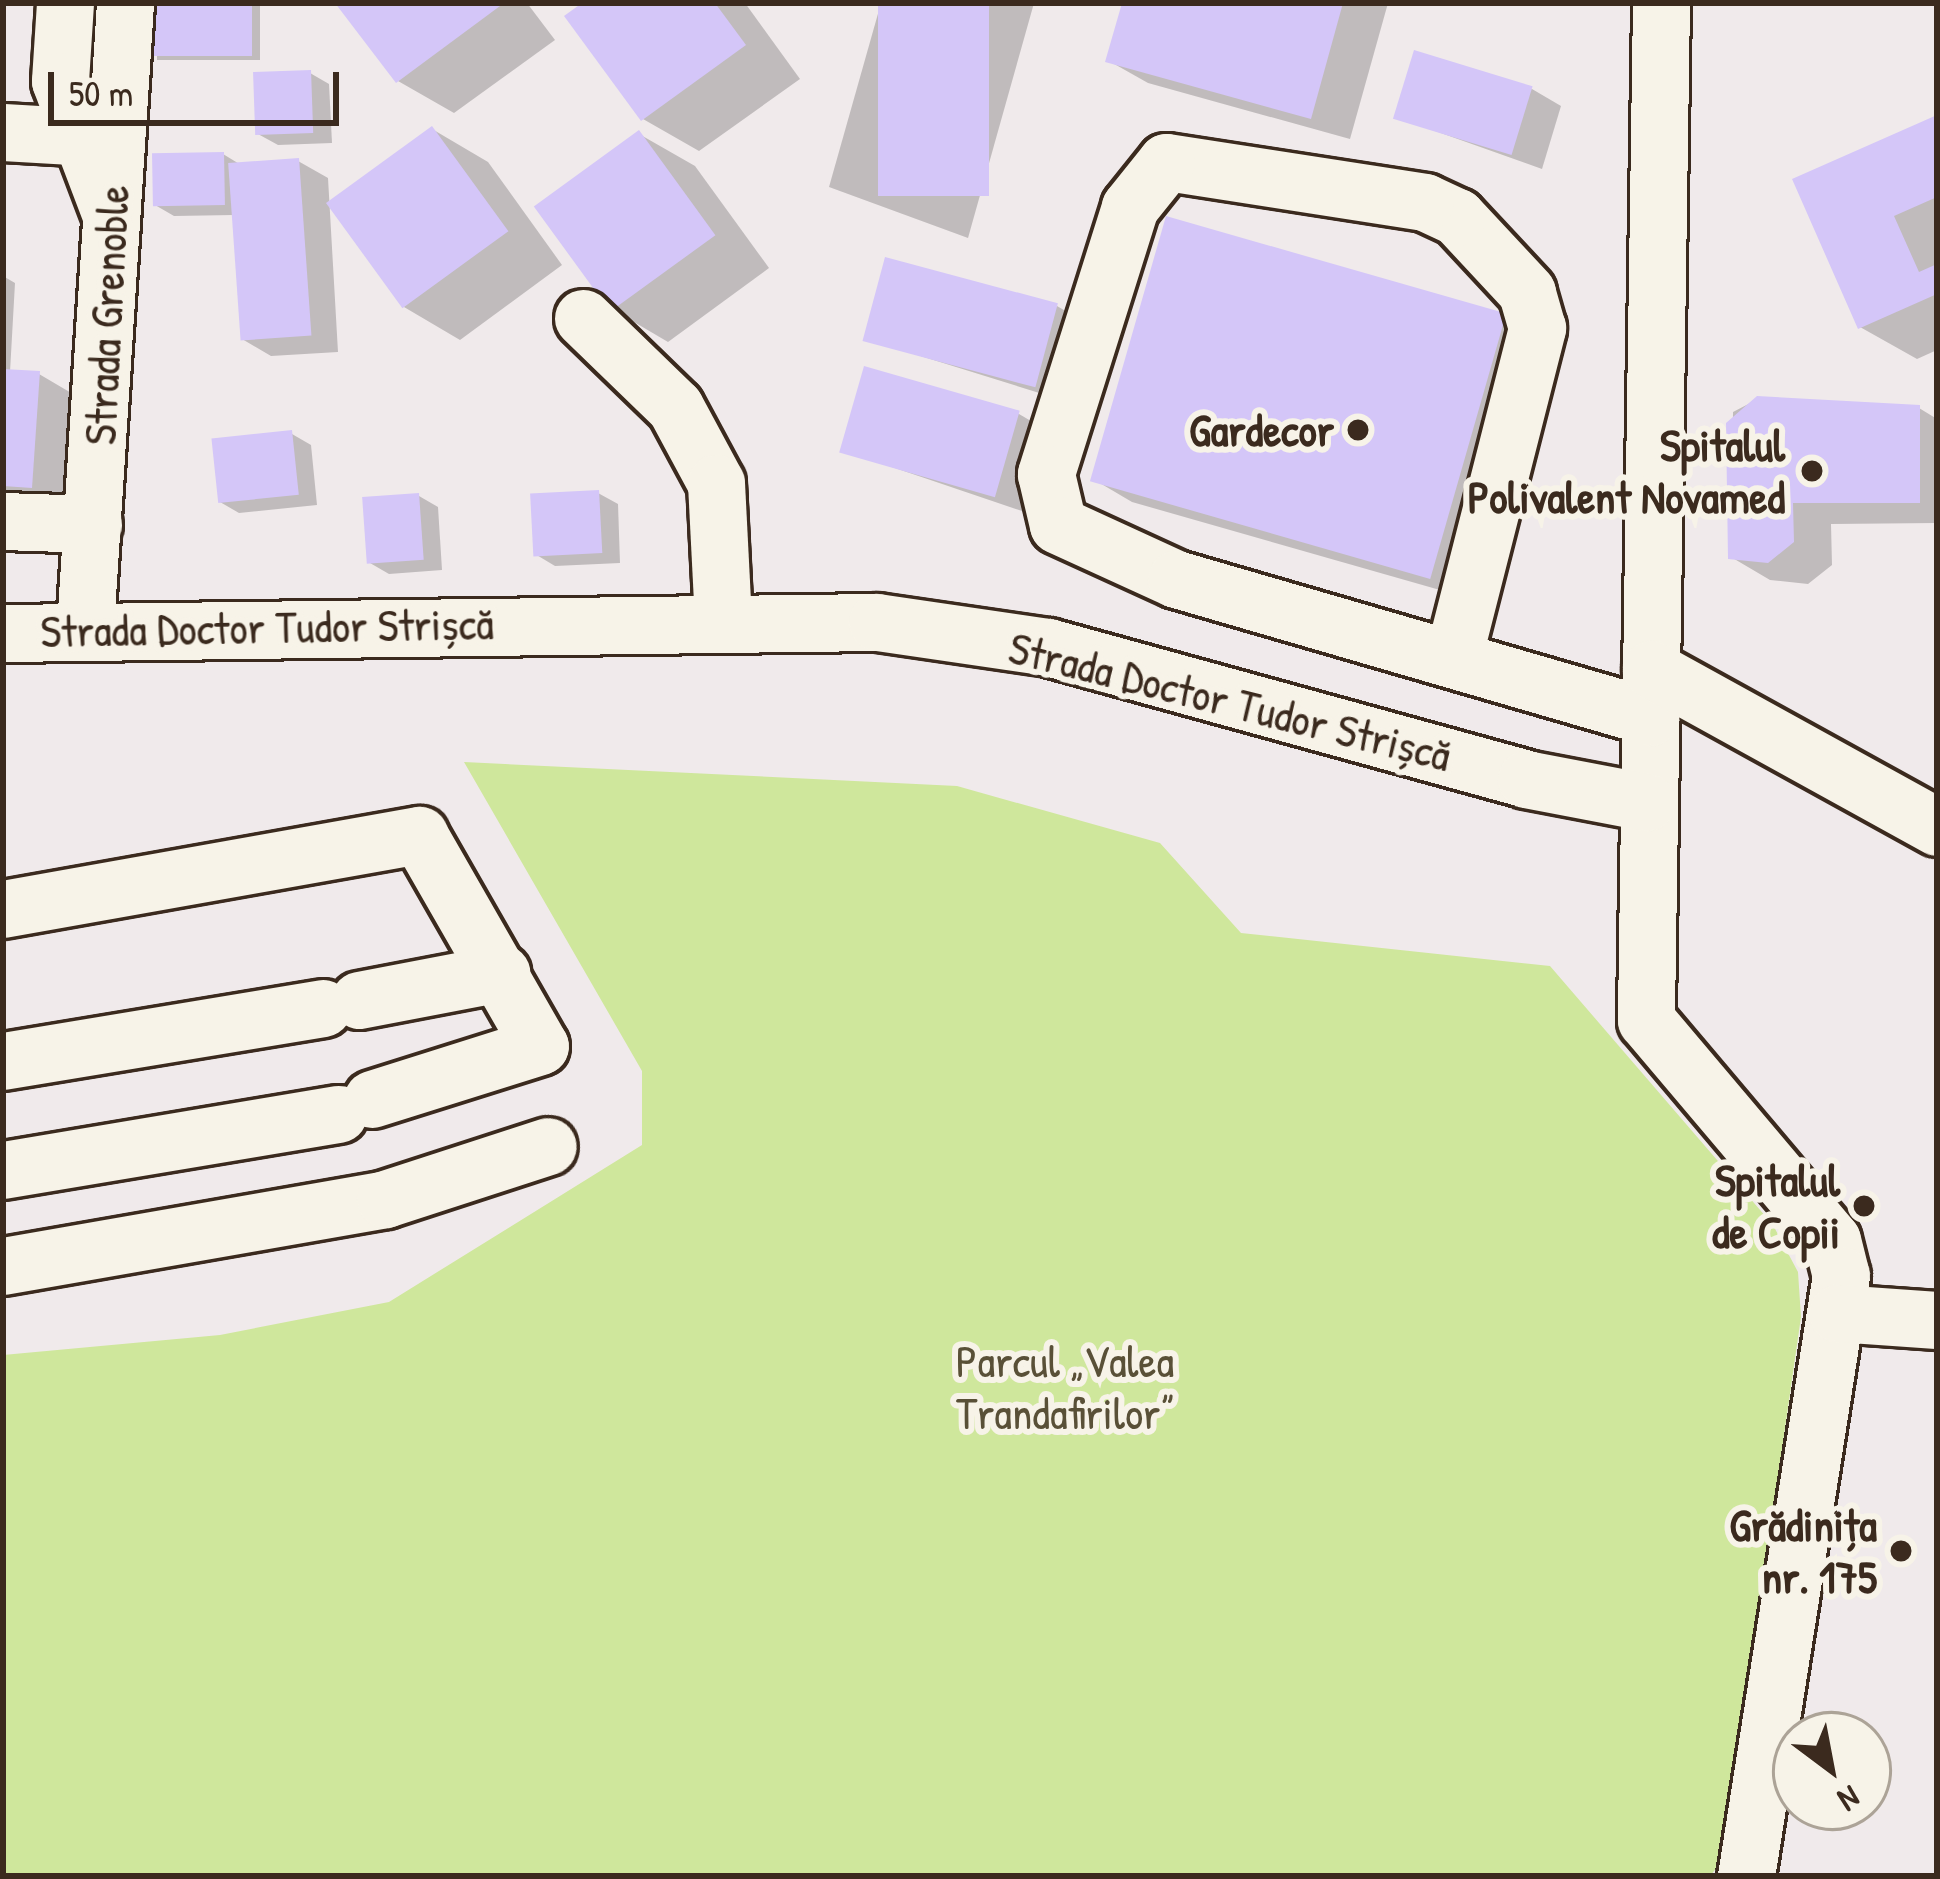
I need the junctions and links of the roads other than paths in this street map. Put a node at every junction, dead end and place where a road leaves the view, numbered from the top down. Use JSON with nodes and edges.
{"nodes":[{"id":1,"x":65,"y":3,"type":"edge"},
{"id":2,"x":125,"y":3,"type":"edge"},
{"id":3,"x":1661,"y":3,"type":"edge"},
{"id":4,"x":3,"y":132,"type":"edge"},
{"id":5,"x":73,"y":136,"type":"junction"},
{"id":6,"x":112,"y":215,"type":"junction"},
{"id":7,"x":583,"y":318,"type":"dead end"},
{"id":8,"x":3,"y":521,"type":"edge"},
{"id":9,"x":93,"y":524,"type":"junction"},
{"id":10,"x":723,"y":621,"type":"junction"},
{"id":11,"x":85,"y":627,"type":"junction"},
{"id":12,"x":3,"y":633,"type":"edge"},
{"id":13,"x":1453,"y":658,"type":"junction"},
{"id":14,"x":1650,"y":693,"type":"junction"},
{"id":15,"x":1647,"y":802,"type":"junction"},
{"id":16,"x":1937,"y":827,"type":"edge"},
{"id":17,"x":3,"y":909,"type":"edge"},
{"id":18,"x":502,"y":973,"type":"junction"},
{"id":19,"x":3,"y":1061,"type":"edge"},
{"id":20,"x":548,"y":1146,"type":"dead end"},
{"id":21,"x":3,"y":1170,"type":"edge"},
{"id":22,"x":3,"y":1266,"type":"edge"},
{"id":23,"x":1837,"y":1313,"type":"junction"},
{"id":24,"x":1937,"y":1320,"type":"edge"},
{"id":25,"x":1746,"y":1876,"type":"edge"}],
"edges":[{"from":1,"to":5,"type":"street"},
{"from":2,"to":6,"type":"street","name":"Strada Grenoble"},
{"from":3,"to":14,"type":"street"},
{"from":4,"to":5,"type":"street"},
{"from":5,"to":6,"type":"street"},
{"from":6,"to":9,"type":"street","name":"Strada Grenoble"},
{"from":7,"to":10,"type":"street"},
{"from":8,"to":9,"type":"street"},
{"from":9,"to":11,"type":"street","name":"Strada Grenoble"},
{"from":10,"to":11,"type":"street","name":"Strada Doctor Tudor Strișcă"},
{"from":10,"to":15,"type":"street","name":"Strada Doctor Tudor Strișcă"},
{"from":11,"to":12,"type":"street","name":"Strada Doctor Tudor Strișcă"},
{"from":13,"to":13,"type":"street"},
{"from":13,"to":14,"type":"street"},
{"from":14,"to":15,"type":"street"},
{"from":14,"to":16,"type":"street"},
{"from":15,"to":23,"type":"street"},
{"from":17,"to":18,"type":"street"},
{"from":18,"to":19,"type":"street"},
{"from":18,"to":21,"type":"street"},
{"from":20,"to":22,"type":"street"},
{"from":23,"to":24,"type":"street"},
{"from":23,"to":25,"type":"street"}]}
